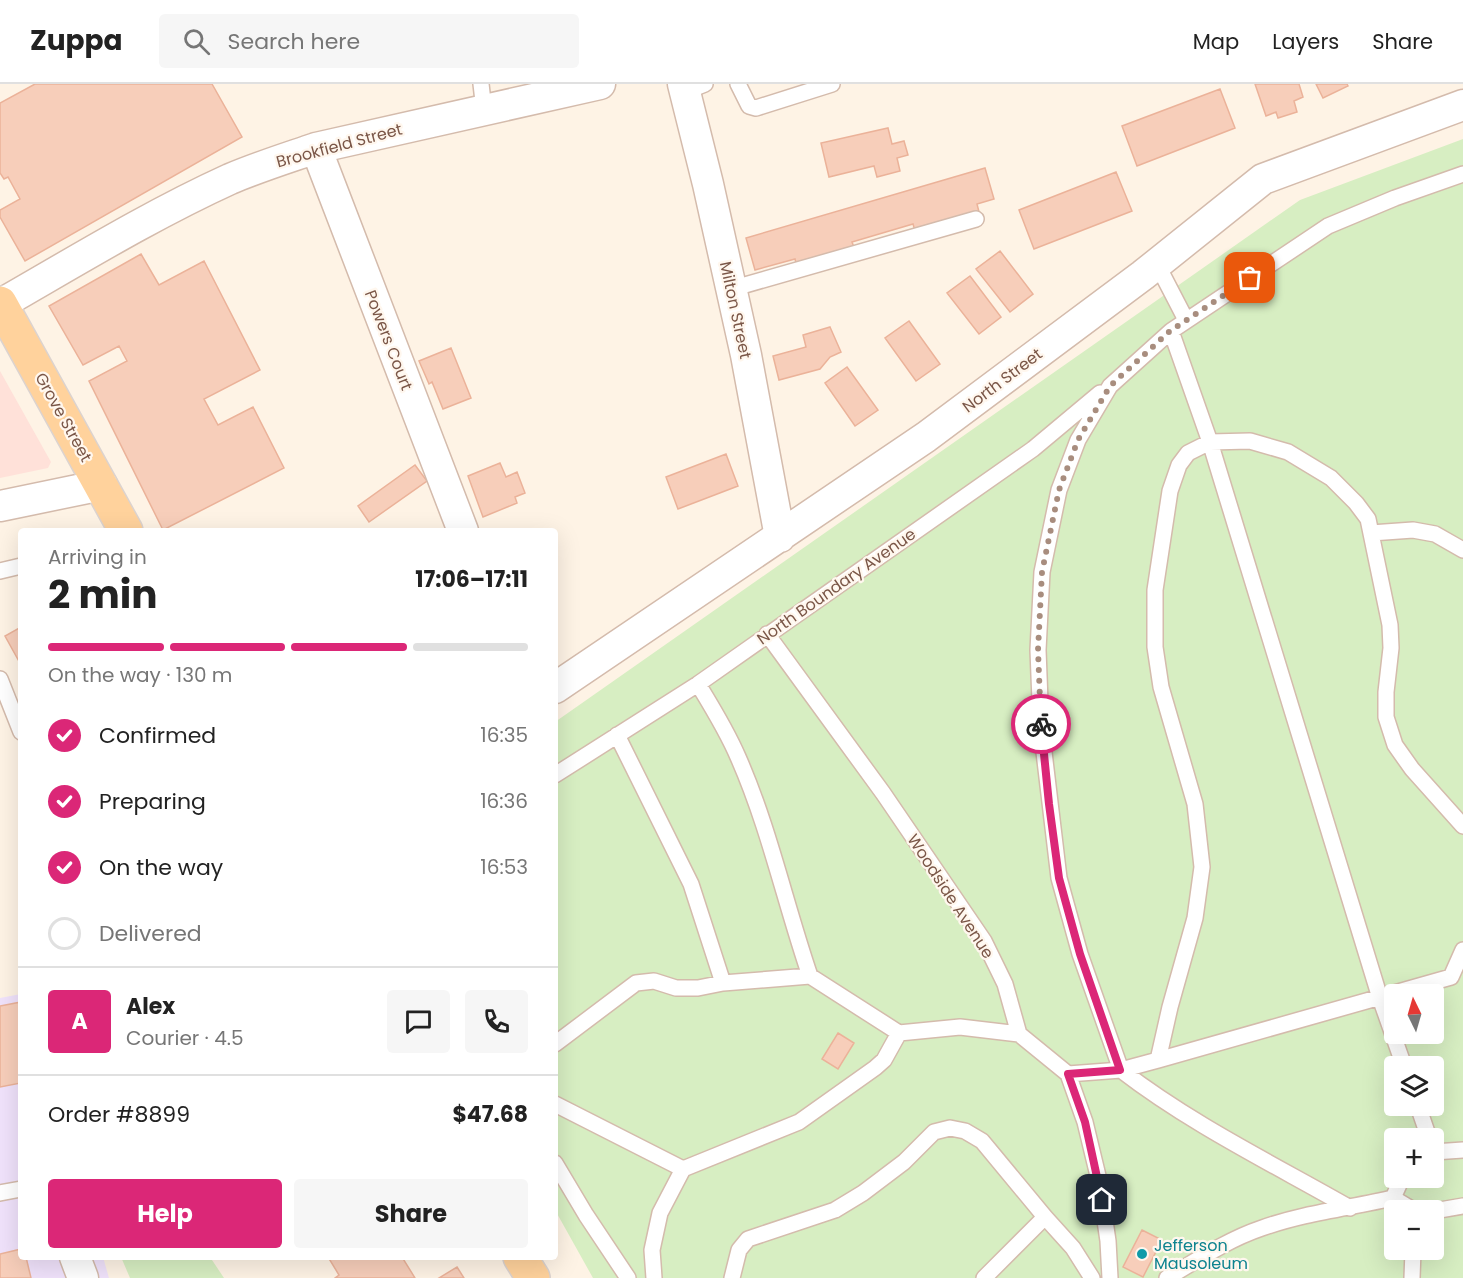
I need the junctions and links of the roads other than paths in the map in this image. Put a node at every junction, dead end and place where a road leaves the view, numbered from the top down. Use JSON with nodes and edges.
{"nodes":[{"id":1,"x":600,"y":84,"type":"edge"},
{"id":2,"x":738,"y":84,"type":"edge"},
{"id":3,"x":832,"y":84,"type":"edge"},
{"id":4,"x":691,"y":87,"type":"edge"},
{"id":5,"x":482,"y":97,"type":"edge"},
{"id":6,"x":1463,"y":105,"type":"edge"},
{"id":7,"x":316,"y":148,"type":"junction"},
{"id":8,"x":1463,"y":174,"type":"edge"},
{"id":9,"x":976,"y":219,"type":"dead end"},
{"id":10,"x":1157,"y":264,"type":"junction"},
{"id":11,"x":731,"y":289,"type":"junction"},
{"id":12,"x":0,"y":304,"type":"edge"},
{"id":13,"x":1186,"y":320,"type":"junction"},
{"id":14,"x":1170,"y":331,"type":"junction"},
{"id":15,"x":1110,"y":386,"type":"junction"},
{"id":16,"x":1210,"y":442,"type":"junction"},
{"id":17,"x":102,"y":485,"type":"junction"},
{"id":18,"x":0,"y":506,"type":"edge"},
{"id":19,"x":124,"y":528,"type":"edge"},
{"id":20,"x":462,"y":528,"type":"edge"},
{"id":21,"x":1371,"y":533,"type":"junction"},
{"id":22,"x":780,"y":537,"type":"junction"},
{"id":23,"x":1463,"y":550,"type":"edge"},
{"id":24,"x":18,"y":567,"type":"edge"},
{"id":25,"x":0,"y":571,"type":"edge"},
{"id":26,"x":766,"y":634,"type":"junction"},
{"id":27,"x":0,"y":680,"type":"edge"},
{"id":28,"x":698,"y":684,"type":"junction"},
{"id":29,"x":558,"y":686,"type":"edge"},
{"id":30,"x":18,"y":725,"type":"edge"},
{"id":31,"x":617,"y":735,"type":"junction"},
{"id":32,"x":558,"y":773,"type":"edge"},
{"id":33,"x":1463,"y":826,"type":"edge"},
{"id":34,"x":1463,"y":950,"type":"edge"},
{"id":35,"x":810,"y":976,"type":"junction"},
{"id":36,"x":1457,"y":981,"type":"edge"},
{"id":37,"x":723,"y":983,"type":"junction"},
{"id":38,"x":1380,"y":998,"type":"junction"},
{"id":39,"x":899,"y":1033,"type":"junction"},
{"id":40,"x":1019,"y":1034,"type":"junction"},
{"id":41,"x":558,"y":1042,"type":"edge"},
{"id":42,"x":1400,"y":1056,"type":"edge"},
{"id":43,"x":1158,"y":1060,"type":"junction"},
{"id":44,"x":1120,"y":1070,"type":"junction"},
{"id":45,"x":1068,"y":1074,"type":"junction"},
{"id":46,"x":558,"y":1106,"type":"edge"},
{"id":47,"x":1463,"y":1150,"type":"edge"},
{"id":48,"x":1444,"y":1151,"type":"edge"},
{"id":49,"x":558,"y":1168,"type":"edge"},
{"id":50,"x":683,"y":1169,"type":"junction"},
{"id":51,"x":1398,"y":1188,"type":"edge"},
{"id":52,"x":18,"y":1189,"type":"edge"},
{"id":53,"x":0,"y":1192,"type":"edge"},
{"id":54,"x":1394,"y":1198,"type":"junction"},
{"id":55,"x":1397,"y":1200,"type":"edge"},
{"id":56,"x":1350,"y":1208,"type":"junction"},
{"id":57,"x":1444,"y":1211,"type":"edge"},
{"id":58,"x":1462,"y":1211,"type":"edge"},
{"id":59,"x":1045,"y":1217,"type":"junction"},
{"id":60,"x":76,"y":1260,"type":"edge"},
{"id":61,"x":522,"y":1260,"type":"edge"},
{"id":62,"x":1413,"y":1260,"type":"edge"},
{"id":63,"x":83,"y":1278,"type":"edge"},
{"id":64,"x":533,"y":1278,"type":"edge"},
{"id":65,"x":628,"y":1278,"type":"edge"},
{"id":66,"x":654,"y":1278,"type":"edge"},
{"id":67,"x":732,"y":1278,"type":"edge"},
{"id":68,"x":984,"y":1278,"type":"edge"},
{"id":69,"x":1092,"y":1278,"type":"edge"},
{"id":70,"x":1110,"y":1278,"type":"edge"},
{"id":71,"x":1167,"y":1278,"type":"edge"},
{"id":72,"x":1412,"y":1278,"type":"edge"}],
"edges":[{"from":1,"to":5,"type":"street","name":"Brookfield Street"},
{"from":2,"to":3,"type":"lane"},
{"from":4,"to":11,"type":"street","name":"Milton Street"},
{"from":5,"to":7,"type":"street","name":"Brookfield Street"},
{"from":6,"to":10,"type":"street","name":"North Street"},
{"from":7,"to":12,"type":"street","name":"Brookfield Street"},
{"from":7,"to":20,"type":"street","name":"Powers Court"},
{"from":8,"to":13,"type":"lane"},
{"from":9,"to":11,"type":"lane"},
{"from":10,"to":13,"type":"lane"},
{"from":10,"to":22,"type":"street","name":"North Street"},
{"from":11,"to":22,"type":"street","name":"Milton Street"},
{"from":12,"to":17,"type":"main road","name":"Grove Street"},
{"from":13,"to":14,"type":"lane"},
{"from":14,"to":15,"type":"lane"},
{"from":14,"to":16,"type":"lane"},
{"from":15,"to":26,"type":"lane","name":"North Boundary Avenue"},
{"from":15,"to":44,"type":"lane"},
{"from":16,"to":21,"type":"lane"},
{"from":16,"to":38,"type":"lane"},
{"from":16,"to":43,"type":"lane"},
{"from":17,"to":18,"type":"street"},
{"from":17,"to":19,"type":"main road","name":"Grove Street"},
{"from":21,"to":23,"type":"lane"},
{"from":21,"to":33,"type":"lane"},
{"from":22,"to":29,"type":"street","name":"North Street"},
{"from":24,"to":25,"type":"lane"},
{"from":26,"to":28,"type":"lane","name":"North Boundary Avenue"},
{"from":26,"to":40,"type":"lane","name":"Woodside Avenue"},
{"from":27,"to":30,"type":"lane"},
{"from":28,"to":31,"type":"lane","name":"North Boundary Avenue"},
{"from":28,"to":35,"type":"lane"},
{"from":31,"to":32,"type":"lane","name":"North Boundary Avenue"},
{"from":31,"to":37,"type":"lane"},
{"from":34,"to":36,"type":"lane"},
{"from":35,"to":37,"type":"lane"},
{"from":35,"to":39,"type":"lane"},
{"from":36,"to":38,"type":"lane"},
{"from":37,"to":41,"type":"lane"},
{"from":38,"to":42,"type":"lane"},
{"from":38,"to":43,"type":"lane"},
{"from":39,"to":40,"type":"lane"},
{"from":39,"to":50,"type":"lane"},
{"from":40,"to":45,"type":"lane"},
{"from":43,"to":44,"type":"lane"},
{"from":44,"to":45,"type":"lane"},
{"from":44,"to":56,"type":"lane"},
{"from":45,"to":70,"type":"lane"},
{"from":46,"to":50,"type":"lane"},
{"from":47,"to":48,"type":"lane"},
{"from":49,"to":65,"type":"lane"},
{"from":50,"to":66,"type":"lane"},
{"from":51,"to":54,"type":"lane"},
{"from":52,"to":53,"type":"lane"},
{"from":54,"to":55,"type":"lane"},
{"from":54,"to":56,"type":"lane"},
{"from":56,"to":71,"type":"lane"},
{"from":57,"to":58,"type":"lane"},
{"from":59,"to":67,"type":"lane"},
{"from":59,"to":68,"type":"lane"},
{"from":59,"to":69,"type":"lane"},
{"from":60,"to":63,"type":"street"},
{"from":61,"to":64,"type":"main road"},
{"from":62,"to":72,"type":"lane"}]}
